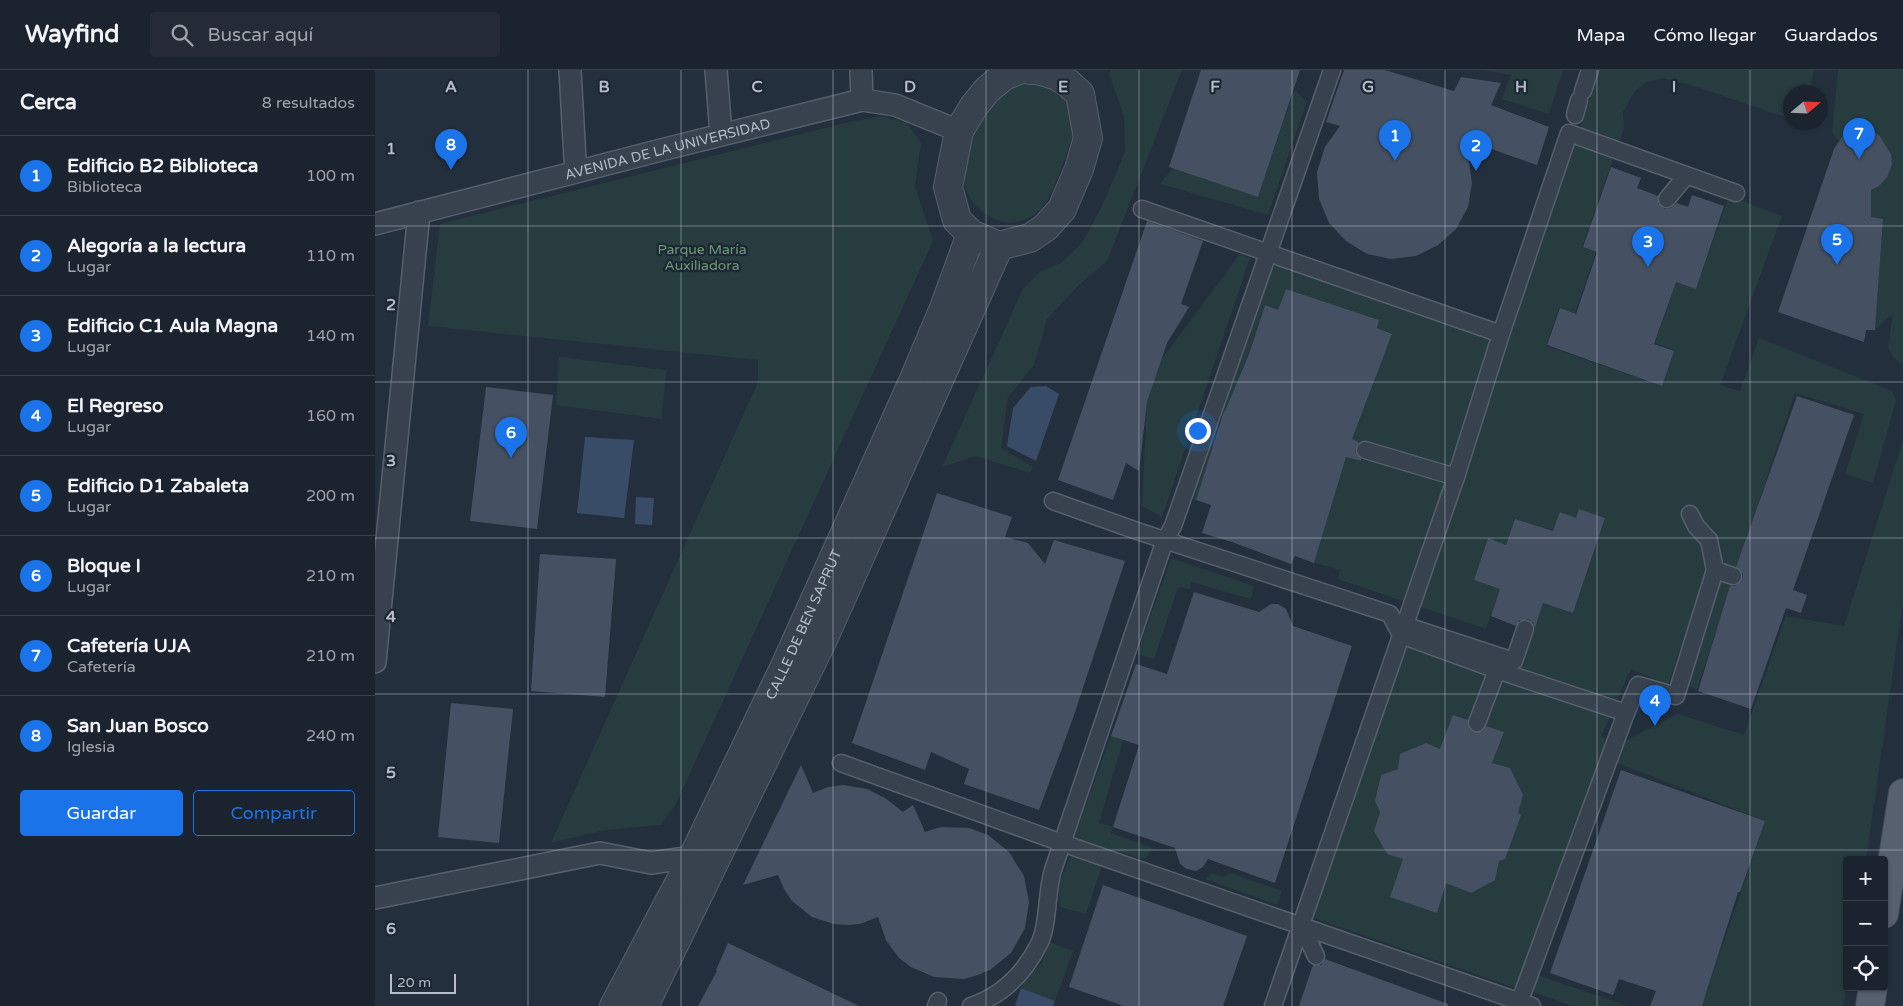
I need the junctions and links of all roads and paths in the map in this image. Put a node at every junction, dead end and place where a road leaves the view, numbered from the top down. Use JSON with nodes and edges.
{"nodes":[{"id":1,"x":570,"y":70,"type":"edge"},
{"id":2,"x":716,"y":70,"type":"edge"},
{"id":3,"x":861,"y":70,"type":"edge"},
{"id":4,"x":1019,"y":70,"type":"edge"},
{"id":5,"x":1030,"y":70,"type":"edge"},
{"id":6,"x":1332,"y":70,"type":"edge"},
{"id":7,"x":1590,"y":70,"type":"edge"},
{"id":8,"x":1078,"y":82,"type":"edge"},
{"id":9,"x":862,"y":100,"type":"junction"},
{"id":10,"x":1579,"y":102,"type":"dead end"},
{"id":11,"x":959,"y":131,"type":"junction"},
{"id":12,"x":721,"y":134,"type":"junction"},
{"id":13,"x":577,"y":171,"type":"junction"},
{"id":14,"x":1686,"y":176,"type":"junction"},
{"id":15,"x":1736,"y":193,"type":"dead end"},
{"id":16,"x":1667,"y":199,"type":"dead end"},
{"id":17,"x":1142,"y":209,"type":"dead end"},
{"id":18,"x":419,"y":212,"type":"junction"},
{"id":19,"x":375,"y":224,"type":"edge"},
{"id":20,"x":971,"y":234,"type":"junction"},
{"id":21,"x":999,"y":246,"type":"junction"},
{"id":22,"x":1268,"y":253,"type":"junction"},
{"id":23,"x":1501,"y":334,"type":"junction"},
{"id":24,"x":1365,"y":450,"type":"dead end"},
{"id":25,"x":1456,"y":477,"type":"junction"},
{"id":26,"x":1053,"y":501,"type":"dead end"},
{"id":27,"x":1690,"y":514,"type":"dead end"},
{"id":28,"x":1165,"y":540,"type":"junction"},
{"id":29,"x":1715,"y":570,"type":"junction"},
{"id":30,"x":1733,"y":576,"type":"dead end"},
{"id":31,"x":1525,"y":629,"type":"dead end"},
{"id":32,"x":1403,"y":630,"type":"junction"},
{"id":33,"x":375,"y":662,"type":"edge"},
{"id":34,"x":1497,"y":670,"type":"junction"},
{"id":35,"x":1626,"y":713,"type":"junction"},
{"id":36,"x":1477,"y":723,"type":"dead end"},
{"id":37,"x":841,"y":763,"type":"dead end"},
{"id":38,"x":1903,"y":793,"type":"edge"},
{"id":39,"x":1062,"y":843,"type":"junction"},
{"id":40,"x":693,"y":857,"type":"junction"},
{"id":41,"x":375,"y":898,"type":"edge"},
{"id":42,"x":1886,"y":901,"type":"edge"},
{"id":43,"x":1301,"y":925,"type":"junction"},
{"id":44,"x":1317,"y":956,"type":"dead end"},
{"id":45,"x":1872,"y":991,"type":"edge"},
{"id":46,"x":1523,"y":1005,"type":"edge"},
{"id":47,"x":615,"y":1006,"type":"edge"},
{"id":48,"x":644,"y":1006,"type":"edge"},
{"id":49,"x":971,"y":1006,"type":"edge"},
{"id":50,"x":1273,"y":1006,"type":"edge"},
{"id":51,"x":1870,"y":1006,"type":"edge"}],
"edges":[{"from":1,"to":13,"type":"street"},
{"from":2,"to":12,"type":"street"},
{"from":3,"to":9,"type":"street"},
{"from":4,"to":11,"type":"street"},
{"from":5,"to":8,"type":"street"},
{"from":6,"to":22,"type":"street"},
{"from":7,"to":10,"type":"street"},
{"from":8,"to":21,"type":"street"},
{"from":9,"to":11,"type":"street","name":"AVENIDA DE LA UNIVERSIDAD"},
{"from":9,"to":12,"type":"street","name":"AVENIDA DE LA UNIVERSIDAD"},
{"from":11,"to":20,"type":"street"},
{"from":12,"to":13,"type":"street","name":"AVENIDA DE LA UNIVERSIDAD"},
{"from":13,"to":18,"type":"street","name":"AVENIDA DE LA UNIVERSIDAD"},
{"from":14,"to":15,"type":"street"},
{"from":14,"to":16,"type":"street"},
{"from":14,"to":23,"type":"street"},
{"from":17,"to":22,"type":"street"},
{"from":18,"to":19,"type":"street","name":"AVENIDA DE LA UNIVERSIDAD"},
{"from":18,"to":33,"type":"street"},
{"from":20,"to":21,"type":"street"},
{"from":20,"to":40,"type":"street","name":"CALLE DE BEN SAPRUT"},
{"from":21,"to":48,"type":"street","name":"CALLE DE BEN SAPRUT"},
{"from":22,"to":23,"type":"street"},
{"from":22,"to":28,"type":"street"},
{"from":23,"to":25,"type":"street"},
{"from":24,"to":25,"type":"street"},
{"from":25,"to":32,"type":"street"},
{"from":26,"to":28,"type":"street"},
{"from":27,"to":29,"type":"street"},
{"from":28,"to":32,"type":"street"},
{"from":28,"to":39,"type":"street"},
{"from":29,"to":30,"type":"street"},
{"from":29,"to":35,"type":"street"},
{"from":31,"to":32,"type":"street"},
{"from":32,"to":34,"type":"street"},
{"from":32,"to":43,"type":"street"},
{"from":34,"to":35,"type":"street"},
{"from":34,"to":36,"type":"street"},
{"from":35,"to":46,"type":"street"},
{"from":37,"to":39,"type":"street"},
{"from":38,"to":42,"type":"main road"},
{"from":39,"to":43,"type":"street"},
{"from":39,"to":49,"type":"street"},
{"from":40,"to":41,"type":"street"},
{"from":40,"to":47,"type":"street","name":"CALLE DE BEN SAPRUT"},
{"from":43,"to":44,"type":"street"},
{"from":43,"to":46,"type":"street"},
{"from":43,"to":50,"type":"street"},
{"from":45,"to":51,"type":"main road"}]}
